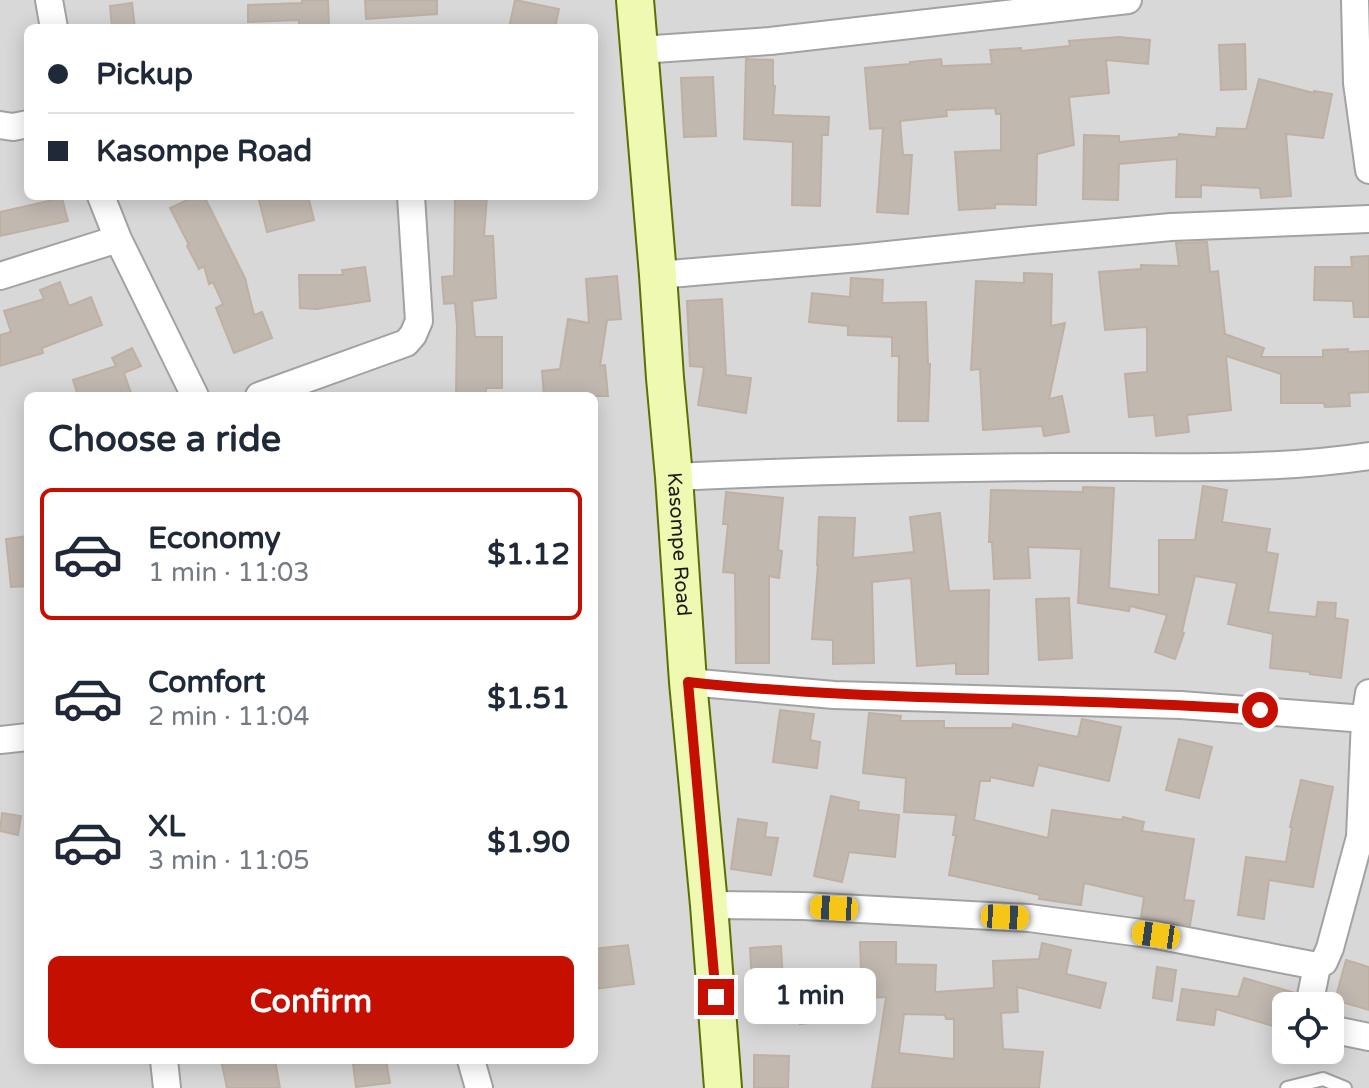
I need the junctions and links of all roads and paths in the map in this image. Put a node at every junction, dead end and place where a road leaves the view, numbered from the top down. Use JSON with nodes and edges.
{"nodes":[{"id":1,"x":49,"y":0,"type":"edge"},
{"id":2,"x":635,"y":0,"type":"edge"},
{"id":3,"x":1128,"y":0,"type":"edge"},
{"id":4,"x":1355,"y":0,"type":"edge"},
{"id":5,"x":53,"y":24,"type":"edge"},
{"id":6,"x":640,"y":50,"type":"junction"},
{"id":7,"x":0,"y":125,"type":"edge"},
{"id":8,"x":24,"y":125,"type":"edge"},
{"id":9,"x":1369,"y":170,"type":"edge"},
{"id":10,"x":103,"y":200,"type":"edge"},
{"id":11,"x":411,"y":200,"type":"edge"},
{"id":12,"x":1369,"y":219,"type":"edge"},
{"id":13,"x":118,"y":239,"type":"junction"},
{"id":14,"x":658,"y":275,"type":"junction"},
{"id":15,"x":0,"y":276,"type":"edge"},
{"id":16,"x":193,"y":392,"type":"edge"},
{"id":17,"x":270,"y":392,"type":"edge"},
{"id":18,"x":1369,"y":456,"type":"edge"},
{"id":19,"x":674,"y":477,"type":"junction"},
{"id":20,"x":688,"y":682,"type":"junction"},
{"id":21,"x":1369,"y":693,"type":"edge"},
{"id":22,"x":1365,"y":719,"type":"junction"},
{"id":23,"x":24,"y":737,"type":"edge"},
{"id":24,"x":0,"y":740,"type":"edge"},
{"id":25,"x":1364,"y":837,"type":"edge"},
{"id":26,"x":709,"y":905,"type":"junction"},
{"id":27,"x":1317,"y":966,"type":"junction"},
{"id":28,"x":1312,"y":992,"type":"edge"},
{"id":29,"x":1344,"y":1032,"type":"edge"},
{"id":30,"x":1369,"y":1037,"type":"edge"},
{"id":31,"x":164,"y":1064,"type":"edge"},
{"id":32,"x":472,"y":1064,"type":"edge"},
{"id":33,"x":167,"y":1088,"type":"edge"},
{"id":34,"x":479,"y":1088,"type":"edge"},
{"id":35,"x":723,"y":1088,"type":"edge"},
{"id":36,"x":1287,"y":1088,"type":"edge"},
{"id":37,"x":1345,"y":1088,"type":"edge"}],
"edges":[{"from":1,"to":5,"type":"street"},
{"from":2,"to":6,"type":"street","name":"Kasompe Road"},
{"from":3,"to":6,"type":"street"},
{"from":4,"to":9,"type":"street"},
{"from":6,"to":14,"type":"street","name":"Kasompe Road"},
{"from":7,"to":8,"type":"street"},
{"from":10,"to":13,"type":"street"},
{"from":11,"to":17,"type":"street"},
{"from":12,"to":14,"type":"street"},
{"from":13,"to":15,"type":"street"},
{"from":13,"to":16,"type":"street"},
{"from":14,"to":19,"type":"street","name":"Kasompe Road"},
{"from":18,"to":19,"type":"street"},
{"from":19,"to":20,"type":"street","name":"Kasompe Road"},
{"from":20,"to":22,"type":"street"},
{"from":20,"to":26,"type":"street","name":"Kasompe Road"},
{"from":21,"to":22,"type":"street"},
{"from":22,"to":25,"type":"street"},
{"from":23,"to":24,"type":"street"},
{"from":25,"to":27,"type":"street"},
{"from":26,"to":27,"type":"street"},
{"from":26,"to":35,"type":"street","name":"Kasompe Road"},
{"from":27,"to":28,"type":"street"},
{"from":29,"to":30,"type":"street"},
{"from":31,"to":33,"type":"street"},
{"from":32,"to":34,"type":"street"},
{"from":36,"to":37,"type":"lane"}]}
